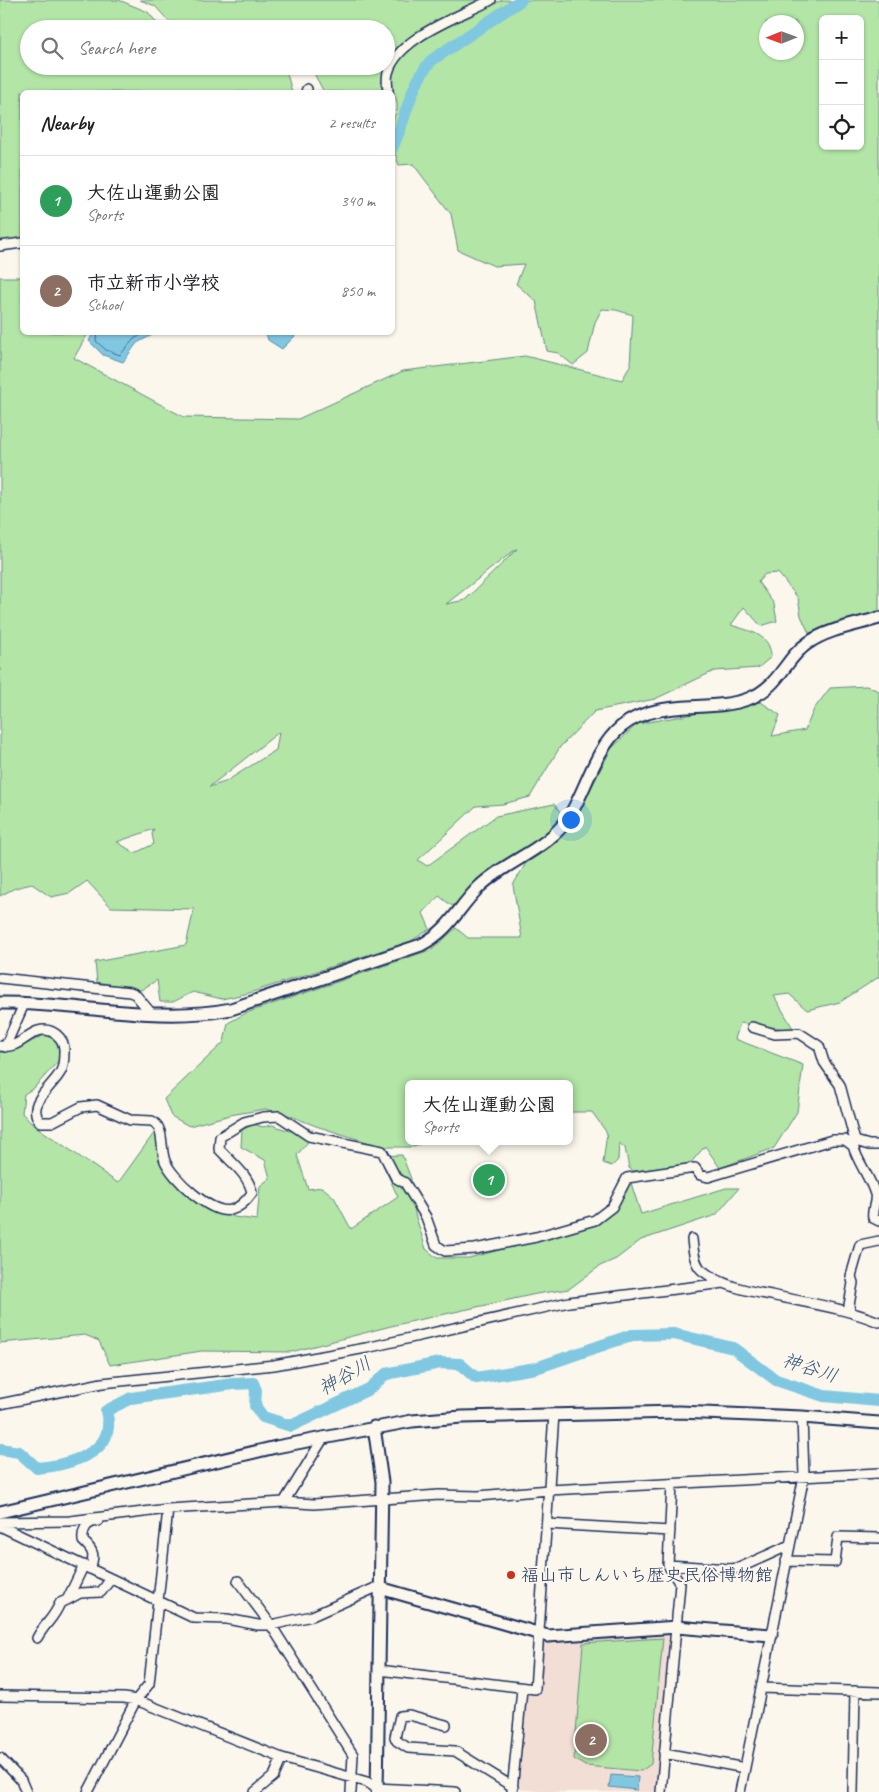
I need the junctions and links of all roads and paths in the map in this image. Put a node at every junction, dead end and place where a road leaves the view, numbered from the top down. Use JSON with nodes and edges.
{"nodes":[{"id":1,"x":491,"y":0,"type":"edge"},
{"id":2,"x":395,"y":58,"type":"edge"},
{"id":3,"x":388,"y":75,"type":"edge"},
{"id":4,"x":388,"y":90,"type":"edge"},
{"id":5,"x":20,"y":243,"type":"edge"},
{"id":6,"x":0,"y":246,"type":"edge"},
{"id":7,"x":879,"y":618,"type":"edge"},
{"id":8,"x":0,"y":978,"type":"edge"},
{"id":9,"x":0,"y":1003,"type":"edge"},
{"id":10,"x":24,"y":1004,"type":"junction"},
{"id":11,"x":151,"y":1013,"type":"junction"},
{"id":12,"x":752,"y":1027,"type":"dead end"},
{"id":13,"x":2,"y":1046,"type":"edge"},
{"id":14,"x":854,"y":1143,"type":"junction"},
{"id":15,"x":879,"y":1145,"type":"edge"},
{"id":16,"x":879,"y":1221,"type":"edge"},
{"id":17,"x":692,"y":1239,"type":"dead end"},
{"id":18,"x":879,"y":1241,"type":"edge"},
{"id":19,"x":724,"y":1282,"type":"junction"},
{"id":20,"x":850,"y":1312,"type":"junction"},
{"id":21,"x":879,"y":1322,"type":"edge"},
{"id":22,"x":0,"y":1404,"type":"edge"},
{"id":23,"x":554,"y":1414,"type":"junction"},
{"id":24,"x":802,"y":1417,"type":"junction"},
{"id":25,"x":879,"y":1423,"type":"edge"},
{"id":26,"x":374,"y":1427,"type":"junction"},
{"id":27,"x":324,"y":1437,"type":"junction"},
{"id":28,"x":879,"y":1473,"type":"edge"},
{"id":29,"x":804,"y":1476,"type":"junction"},
{"id":30,"x":672,"y":1485,"type":"junction"},
{"id":31,"x":549,"y":1490,"type":"junction"},
{"id":32,"x":382,"y":1498,"type":"junction"},
{"id":33,"x":284,"y":1502,"type":"junction"},
{"id":34,"x":168,"y":1509,"type":"junction"},
{"id":35,"x":0,"y":1512,"type":"edge"},
{"id":36,"x":103,"y":1517,"type":"junction"},
{"id":37,"x":0,"y":1522,"type":"edge"},
{"id":38,"x":547,"y":1524,"type":"junction"},
{"id":39,"x":0,"y":1526,"type":"edge"},
{"id":40,"x":670,"y":1531,"type":"junction"},
{"id":41,"x":879,"y":1538,"type":"edge"},
{"id":42,"x":790,"y":1545,"type":"junction"},
{"id":43,"x":786,"y":1561,"type":"junction"},
{"id":44,"x":668,"y":1565,"type":"junction"},
{"id":45,"x":87,"y":1567,"type":"junction"},
{"id":46,"x":110,"y":1580,"type":"junction"},
{"id":47,"x":238,"y":1581,"type":"dead end"},
{"id":48,"x":380,"y":1588,"type":"junction"},
{"id":49,"x":67,"y":1600,"type":"junction"},
{"id":50,"x":159,"y":1601,"type":"junction"},
{"id":51,"x":271,"y":1625,"type":"junction"},
{"id":52,"x":676,"y":1627,"type":"junction"},
{"id":53,"x":540,"y":1635,"type":"junction"},
{"id":54,"x":772,"y":1635,"type":"junction"},
{"id":55,"x":37,"y":1638,"type":"dead end"},
{"id":56,"x":379,"y":1670,"type":"junction"},
{"id":57,"x":761,"y":1688,"type":"junction"},
{"id":58,"x":522,"y":1689,"type":"junction"},
{"id":59,"x":855,"y":1691,"type":"junction"},
{"id":60,"x":879,"y":1692,"type":"edge"},
{"id":61,"x":0,"y":1696,"type":"edge"},
{"id":62,"x":136,"y":1700,"type":"junction"},
{"id":63,"x":446,"y":1726,"type":"dead end"},
{"id":64,"x":664,"y":1752,"type":"junction"},
{"id":65,"x":0,"y":1758,"type":"edge"},
{"id":66,"x":282,"y":1758,"type":"junction"},
{"id":67,"x":745,"y":1768,"type":"junction"},
{"id":68,"x":352,"y":1779,"type":"junction"},
{"id":69,"x":377,"y":1790,"type":"edge"},
{"id":70,"x":513,"y":1790,"type":"edge"},
{"id":71,"x":26,"y":1792,"type":"edge"},
{"id":72,"x":89,"y":1792,"type":"edge"},
{"id":73,"x":255,"y":1792,"type":"edge"},
{"id":74,"x":351,"y":1792,"type":"edge"},
{"id":75,"x":455,"y":1792,"type":"edge"},
{"id":76,"x":661,"y":1792,"type":"edge"},
{"id":77,"x":740,"y":1792,"type":"edge"},
{"id":78,"x":853,"y":1792,"type":"edge"}],
"edges":[{"from":1,"to":2,"type":"street"},
{"from":3,"to":4,"type":"street"},
{"from":5,"to":6,"type":"street"},
{"from":7,"to":11,"type":"street"},
{"from":8,"to":11,"type":"street"},
{"from":9,"to":10,"type":"street"},
{"from":10,"to":11,"type":"street"},
{"from":10,"to":13,"type":"street"},
{"from":12,"to":14,"type":"street"},
{"from":13,"to":14,"type":"street"},
{"from":14,"to":15,"type":"street"},
{"from":14,"to":16,"type":"street"},
{"from":17,"to":19,"type":"street"},
{"from":18,"to":20,"type":"street"},
{"from":19,"to":20,"type":"street"},
{"from":19,"to":22,"type":"street"},
{"from":20,"to":21,"type":"street"},
{"from":23,"to":24,"type":"street"},
{"from":23,"to":26,"type":"street"},
{"from":23,"to":31,"type":"street"},
{"from":24,"to":25,"type":"street"},
{"from":24,"to":29,"type":"street"},
{"from":26,"to":27,"type":"street"},
{"from":26,"to":32,"type":"street"},
{"from":27,"to":33,"type":"street"},
{"from":27,"to":35,"type":"street"},
{"from":28,"to":29,"type":"street"},
{"from":29,"to":30,"type":"street"},
{"from":29,"to":42,"type":"street"},
{"from":30,"to":31,"type":"street"},
{"from":30,"to":40,"type":"street"},
{"from":31,"to":32,"type":"street"},
{"from":31,"to":38,"type":"street"},
{"from":32,"to":33,"type":"street"},
{"from":32,"to":48,"type":"street"},
{"from":33,"to":34,"type":"street"},
{"from":34,"to":36,"type":"street"},
{"from":34,"to":50,"type":"street"},
{"from":36,"to":37,"type":"street"},
{"from":36,"to":45,"type":"street"},
{"from":38,"to":40,"type":"street"},
{"from":38,"to":53,"type":"street"},
{"from":39,"to":45,"type":"street"},
{"from":40,"to":44,"type":"street"},
{"from":41,"to":43,"type":"street"},
{"from":42,"to":43,"type":"street"},
{"from":42,"to":44,"type":"street"},
{"from":43,"to":54,"type":"street"},
{"from":44,"to":52,"type":"street"},
{"from":45,"to":46,"type":"street"},
{"from":45,"to":49,"type":"street"},
{"from":46,"to":49,"type":"street"},
{"from":46,"to":50,"type":"street"},
{"from":47,"to":51,"type":"street"},
{"from":48,"to":51,"type":"street"},
{"from":48,"to":53,"type":"street"},
{"from":48,"to":56,"type":"street"},
{"from":49,"to":55,"type":"street"},
{"from":50,"to":51,"type":"street"},
{"from":50,"to":62,"type":"street"},
{"from":51,"to":68,"type":"street"},
{"from":52,"to":53,"type":"street"},
{"from":52,"to":54,"type":"street"},
{"from":52,"to":64,"type":"street"},
{"from":53,"to":58,"type":"street"},
{"from":54,"to":57,"type":"street"},
{"from":56,"to":58,"type":"street"},
{"from":56,"to":69,"type":"street"},
{"from":57,"to":59,"type":"street"},
{"from":57,"to":67,"type":"street"},
{"from":58,"to":70,"type":"street"},
{"from":59,"to":60,"type":"street"},
{"from":59,"to":78,"type":"street"},
{"from":61,"to":62,"type":"street"},
{"from":62,"to":66,"type":"street"},
{"from":62,"to":72,"type":"street"},
{"from":63,"to":70,"type":"street"},
{"from":64,"to":67,"type":"street"},
{"from":64,"to":76,"type":"street"},
{"from":65,"to":71,"type":"street"},
{"from":66,"to":68,"type":"street"},
{"from":66,"to":73,"type":"street"},
{"from":67,"to":77,"type":"street"},
{"from":68,"to":69,"type":"street"},
{"from":68,"to":74,"type":"street"},
{"from":69,"to":75,"type":"street"}]}
